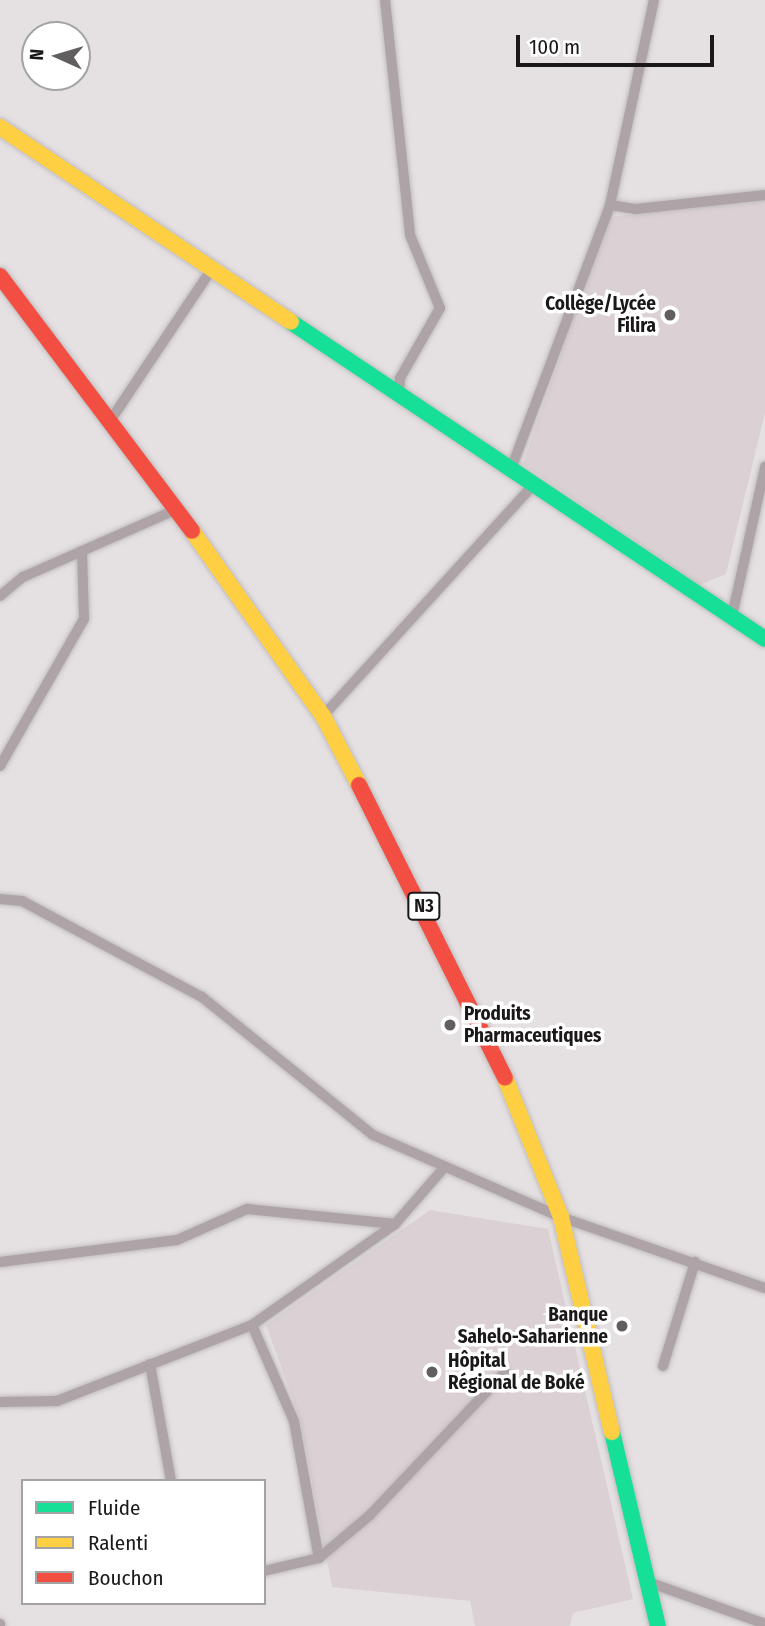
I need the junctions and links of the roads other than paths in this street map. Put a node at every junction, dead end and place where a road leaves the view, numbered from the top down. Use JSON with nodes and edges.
{"nodes":[{"id":1,"x":385,"y":0,"type":"edge"},
{"id":2,"x":654,"y":0,"type":"edge"},
{"id":3,"x":0,"y":127,"type":"edge"},
{"id":4,"x":765,"y":195,"type":"edge"},
{"id":5,"x":610,"y":205,"type":"junction"},
{"id":6,"x":213,"y":268,"type":"junction"},
{"id":7,"x":0,"y":276,"type":"edge"},
{"id":8,"x":399,"y":391,"type":"junction"},
{"id":9,"x":111,"y":418,"type":"junction"},
{"id":10,"x":765,"y":467,"type":"edge"},
{"id":11,"x":511,"y":469,"type":"junction"},
{"id":12,"x":535,"y":484,"type":"junction"},
{"id":13,"x":177,"y":509,"type":"junction"},
{"id":14,"x":82,"y":551,"type":"junction"},
{"id":15,"x":0,"y":596,"type":"edge"},
{"id":16,"x":732,"y":616,"type":"junction"},
{"id":17,"x":765,"y":639,"type":"edge"},
{"id":18,"x":323,"y":716,"type":"junction"},
{"id":19,"x":0,"y":765,"type":"edge"},
{"id":20,"x":0,"y":899,"type":"edge"},
{"id":21,"x":443,"y":1169,"type":"junction"},
{"id":22,"x":561,"y":1217,"type":"junction"},
{"id":23,"x":395,"y":1224,"type":"junction"},
{"id":24,"x":0,"y":1262,"type":"edge"},
{"id":25,"x":695,"y":1262,"type":"junction"},
{"id":26,"x":765,"y":1288,"type":"edge"},
{"id":27,"x":252,"y":1325,"type":"junction"},
{"id":28,"x":150,"y":1364,"type":"junction"},
{"id":29,"x":663,"y":1366,"type":"dead end"},
{"id":30,"x":505,"y":1372,"type":"dead end"},
{"id":31,"x":0,"y":1402,"type":"edge"},
{"id":32,"x":170,"y":1479,"type":"edge"},
{"id":33,"x":319,"y":1558,"type":"junction"},
{"id":34,"x":266,"y":1571,"type":"edge"},
{"id":35,"x":648,"y":1582,"type":"junction"},
{"id":36,"x":765,"y":1624,"type":"edge"},
{"id":37,"x":658,"y":1626,"type":"edge"}],
"edges":[{"from":1,"to":8,"type":"street"},
{"from":2,"to":5,"type":"street"},
{"from":3,"to":6,"type":"main road"},
{"from":4,"to":5,"type":"street"},
{"from":5,"to":11,"type":"street"},
{"from":6,"to":8,"type":"main road"},
{"from":6,"to":9,"type":"street"},
{"from":7,"to":9,"type":"main road","number":"N3"},
{"from":8,"to":11,"type":"main road"},
{"from":9,"to":13,"type":"main road","number":"N3"},
{"from":10,"to":16,"type":"street"},
{"from":11,"to":12,"type":"main road"},
{"from":12,"to":16,"type":"main road"},
{"from":12,"to":18,"type":"street"},
{"from":13,"to":14,"type":"street"},
{"from":13,"to":18,"type":"main road","number":"N3"},
{"from":14,"to":15,"type":"street"},
{"from":14,"to":19,"type":"street"},
{"from":16,"to":17,"type":"main road"},
{"from":18,"to":22,"type":"main road","number":"N3"},
{"from":20,"to":21,"type":"street"},
{"from":21,"to":22,"type":"street"},
{"from":21,"to":23,"type":"street"},
{"from":22,"to":25,"type":"street"},
{"from":22,"to":35,"type":"main road","number":"N3"},
{"from":23,"to":24,"type":"street"},
{"from":23,"to":27,"type":"street"},
{"from":25,"to":26,"type":"street"},
{"from":25,"to":29,"type":"street"},
{"from":27,"to":28,"type":"street"},
{"from":27,"to":33,"type":"street"},
{"from":28,"to":31,"type":"street"},
{"from":28,"to":32,"type":"street"},
{"from":30,"to":33,"type":"street"},
{"from":33,"to":34,"type":"street"},
{"from":35,"to":36,"type":"street"},
{"from":35,"to":37,"type":"main road","number":"N3"}]}
